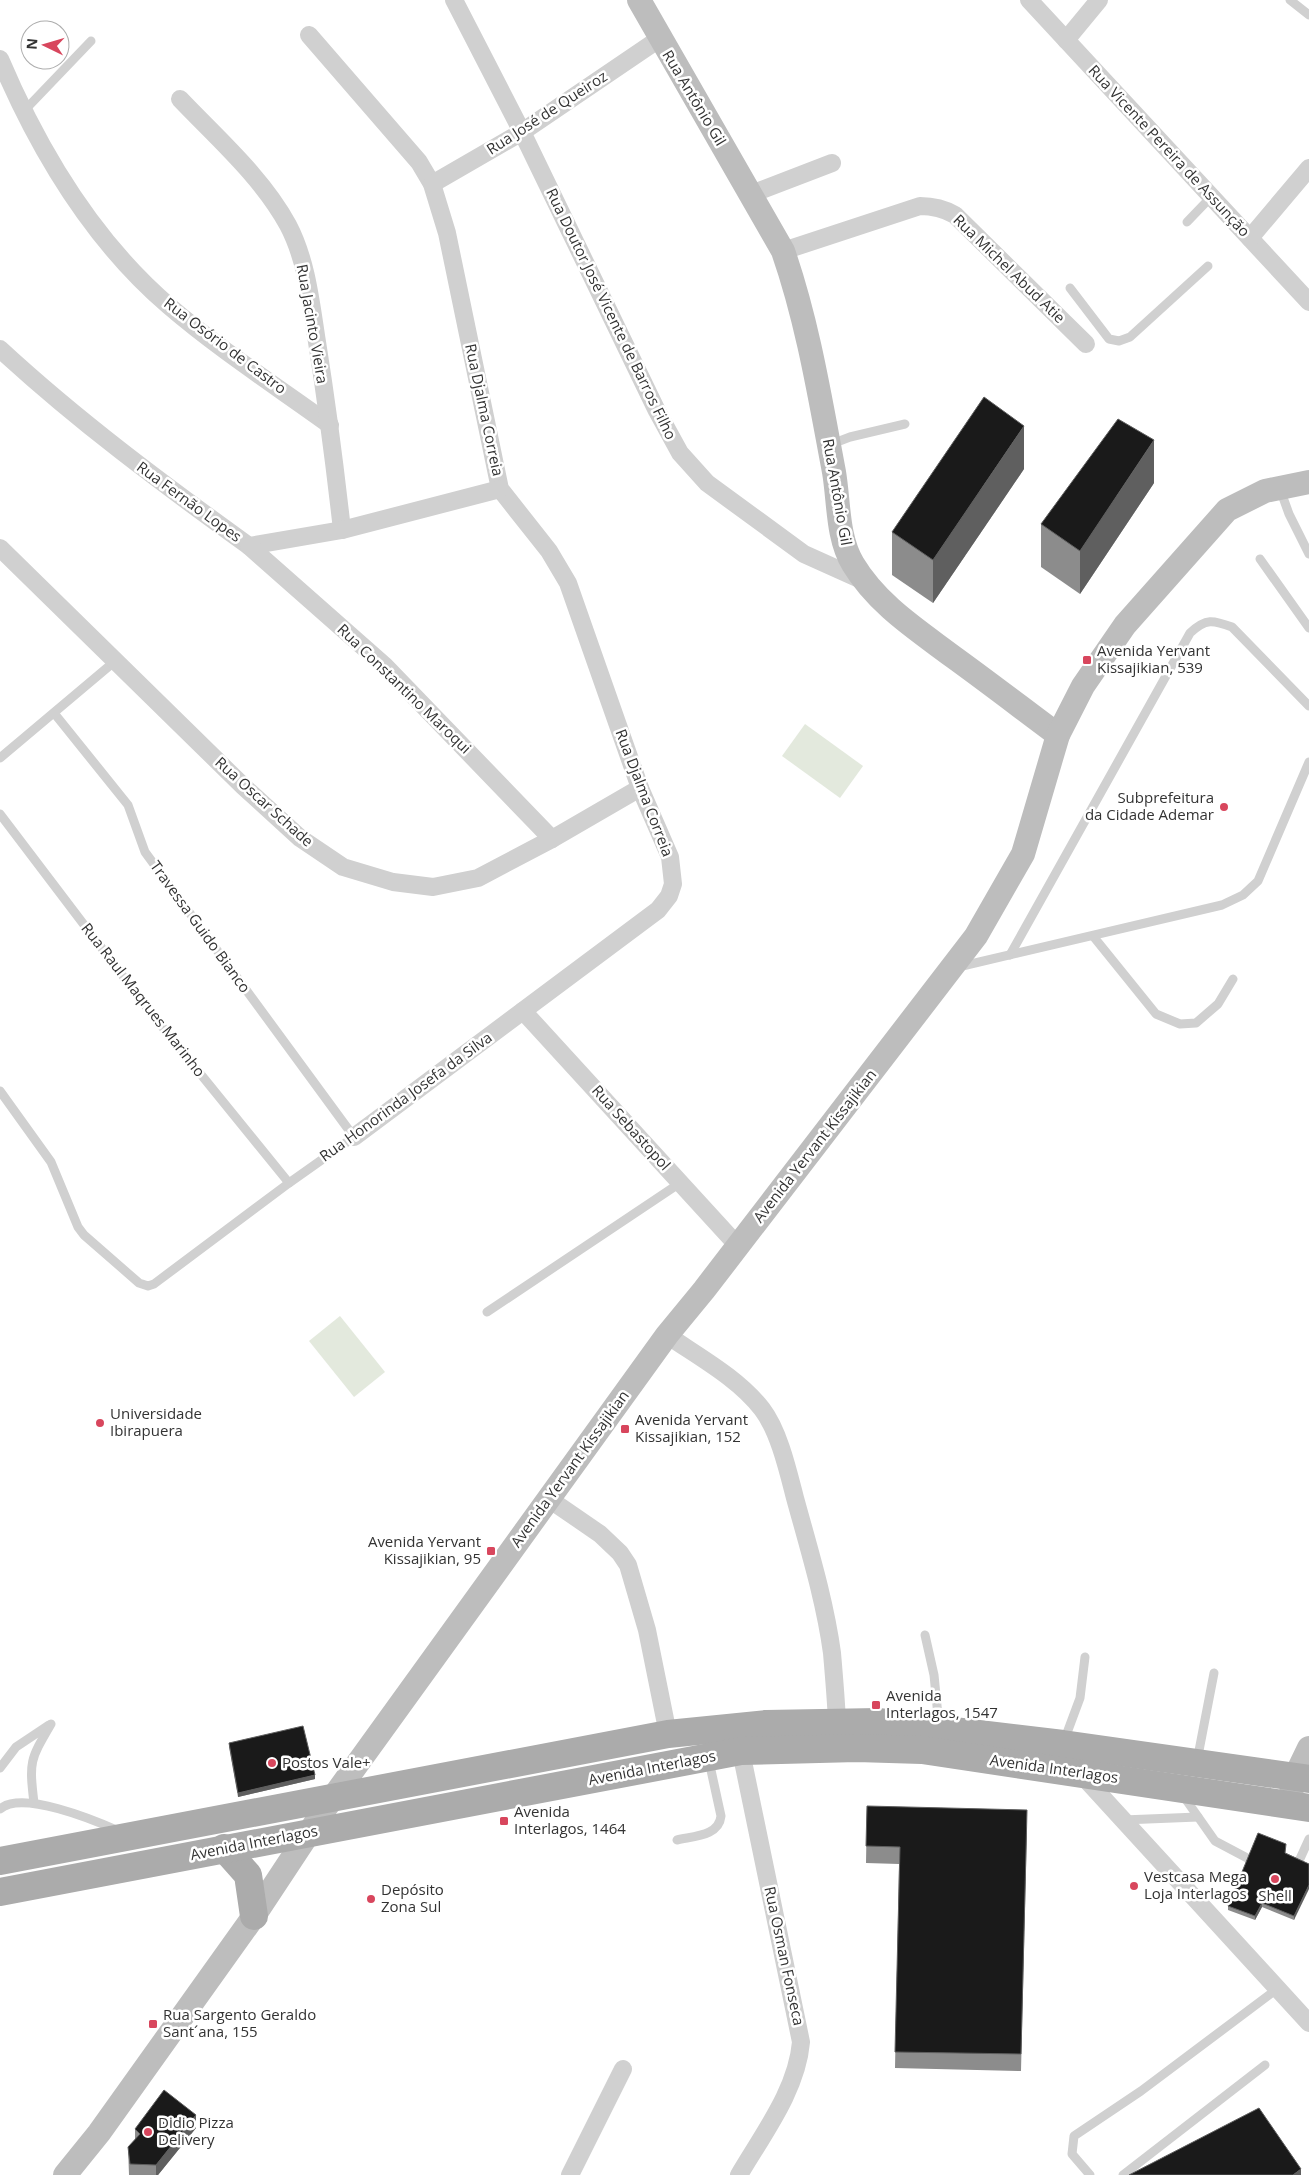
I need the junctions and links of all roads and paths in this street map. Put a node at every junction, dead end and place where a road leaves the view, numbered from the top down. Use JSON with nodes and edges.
{"nodes":[{"id":1,"x":454,"y":0,"type":"edge"},
{"id":2,"x":639,"y":0,"type":"edge"},
{"id":3,"x":1029,"y":0,"type":"edge"},
{"id":4,"x":1099,"y":0,"type":"edge"},
{"id":5,"x":1290,"y":0,"type":"edge"},
{"id":6,"x":1309,"y":15,"type":"edge"},
{"id":7,"x":309,"y":35,"type":"dead end"},
{"id":8,"x":660,"y":39,"type":"junction"},
{"id":9,"x":1066,"y":40,"type":"junction"},
{"id":10,"x":91,"y":41,"type":"dead end"},
{"id":11,"x":0,"y":59,"type":"edge"},
{"id":12,"x":180,"y":99,"type":"dead end"},
{"id":13,"x":23,"y":113,"type":"junction"},
{"id":14,"x":522,"y":132,"type":"junction"},
{"id":15,"x":832,"y":163,"type":"dead end"},
{"id":16,"x":1309,"y":168,"type":"edge"},
{"id":17,"x":432,"y":184,"type":"junction"},
{"id":18,"x":751,"y":194,"type":"junction"},
{"id":19,"x":1211,"y":196,"type":"junction"},
{"id":20,"x":1187,"y":222,"type":"dead end"},
{"id":21,"x":1250,"y":238,"type":"junction"},
{"id":22,"x":783,"y":252,"type":"junction"},
{"id":23,"x":1208,"y":266,"type":"dead end"},
{"id":24,"x":1070,"y":288,"type":"dead end"},
{"id":25,"x":1309,"y":302,"type":"edge"},
{"id":26,"x":1086,"y":344,"type":"dead end"},
{"id":27,"x":0,"y":349,"type":"edge"},
{"id":28,"x":905,"y":424,"type":"dead end"},
{"id":29,"x":330,"y":425,"type":"junction"},
{"id":30,"x":829,"y":445,"type":"junction"},
{"id":31,"x":1309,"y":482,"type":"edge"},
{"id":32,"x":1280,"y":488,"type":"junction"},
{"id":33,"x":500,"y":490,"type":"junction"},
{"id":34,"x":342,"y":530,"type":"junction"},
{"id":35,"x":249,"y":546,"type":"junction"},
{"id":36,"x":0,"y":548,"type":"edge"},
{"id":37,"x":1309,"y":554,"type":"edge"},
{"id":38,"x":1260,"y":559,"type":"dead end"},
{"id":39,"x":864,"y":581,"type":"junction"},
{"id":40,"x":1309,"y":628,"type":"edge"},
{"id":41,"x":114,"y":662,"type":"junction"},
{"id":42,"x":1309,"y":706,"type":"edge"},
{"id":43,"x":54,"y":713,"type":"junction"},
{"id":44,"x":1058,"y":735,"type":"junction"},
{"id":45,"x":0,"y":758,"type":"edge"},
{"id":46,"x":1309,"y":762,"type":"edge"},
{"id":47,"x":640,"y":788,"type":"junction"},
{"id":48,"x":0,"y":814,"type":"edge"},
{"id":49,"x":552,"y":839,"type":"junction"},
{"id":50,"x":658,"y":910,"type":"joint"},
{"id":51,"x":1093,"y":936,"type":"junction"},
{"id":52,"x":1010,"y":955,"type":"junction"},
{"id":53,"x":951,"y":968,"type":"junction"},
{"id":54,"x":1232,"y":979,"type":"dead end"},
{"id":55,"x":524,"y":1011,"type":"junction"},
{"id":56,"x":0,"y":1091,"type":"edge"},
{"id":57,"x":354,"y":1137,"type":"junction"},
{"id":58,"x":289,"y":1183,"type":"junction"},
{"id":59,"x":680,"y":1183,"type":"junction"},
{"id":60,"x":738,"y":1246,"type":"junction"},
{"id":61,"x":486,"y":1312,"type":"dead end"},
{"id":62,"x":667,"y":1335,"type":"junction"},
{"id":63,"x":549,"y":1499,"type":"junction"},
{"id":64,"x":925,"y":1635,"type":"dead end"},
{"id":65,"x":1085,"y":1657,"type":"dead end"},
{"id":66,"x":1214,"y":1672,"type":"dead end"},
{"id":67,"x":837,"y":1722,"type":"junction"},
{"id":68,"x":940,"y":1729,"type":"junction"},
{"id":69,"x":668,"y":1734,"type":"junction"},
{"id":70,"x":738,"y":1738,"type":"junction"},
{"id":71,"x":1063,"y":1744,"type":"junction"},
{"id":72,"x":1309,"y":1748,"type":"edge"},
{"id":73,"x":708,"y":1757,"type":"junction"},
{"id":74,"x":1197,"y":1763,"type":"junction"},
{"id":75,"x":0,"y":1768,"type":"edge"},
{"id":76,"x":1080,"y":1773,"type":"junction"},
{"id":77,"x":1302,"y":1778,"type":"edge"},
{"id":78,"x":1177,"y":1788,"type":"junction"},
{"id":79,"x":334,"y":1798,"type":"junction"},
{"id":80,"x":34,"y":1803,"type":"junction"},
{"id":81,"x":1299,"y":1806,"type":"edge"},
{"id":82,"x":0,"y":1809,"type":"edge"},
{"id":83,"x":1198,"y":1817,"type":"junction"},
{"id":84,"x":1122,"y":1820,"type":"junction"},
{"id":85,"x":308,"y":1833,"type":"junction"},
{"id":86,"x":131,"y":1836,"type":"junction"},
{"id":87,"x":1309,"y":1839,"type":"edge"},
{"id":88,"x":677,"y":1840,"type":"dead end"},
{"id":89,"x":224,"y":1848,"type":"junction"},
{"id":90,"x":1249,"y":1859,"type":"edge"},
{"id":91,"x":0,"y":1861,"type":"edge"},
{"id":92,"x":1298,"y":1863,"type":"edge"},
{"id":93,"x":0,"y":1892,"type":"edge"},
{"id":94,"x":254,"y":1916,"type":"junction"},
{"id":95,"x":1277,"y":1989,"type":"junction"},
{"id":96,"x":1309,"y":2023,"type":"edge"},
{"id":97,"x":1265,"y":2064,"type":"dead end"},
{"id":98,"x":623,"y":2069,"type":"dead end"},
{"id":99,"x":65,"y":2175,"type":"edge"},
{"id":100,"x":570,"y":2175,"type":"edge"},
{"id":101,"x":739,"y":2175,"type":"edge"},
{"id":102,"x":1090,"y":2175,"type":"edge"},
{"id":103,"x":1123,"y":2175,"type":"edge"}],
"edges":[{"from":1,"to":14,"type":"street","name":"Rua Doutor José Vicente de Barros Filho"},
{"from":2,"to":8,"type":"main road","name":"Rua Antônio Gil"},
{"from":3,"to":9,"type":"street","name":"Rua Vicente Pereira de Assunção"},
{"from":4,"to":9,"type":"street"},
{"from":5,"to":6,"type":"lane"},
{"from":7,"to":17,"type":"street","name":"Rua Djalma Correia"},
{"from":8,"to":14,"type":"street","name":"Rua José de Queiroz"},
{"from":8,"to":18,"type":"main road","name":"Rua Antônio Gil"},
{"from":9,"to":19,"type":"street","name":"Rua Vicente Pereira de Assunção"},
{"from":10,"to":13,"type":"lane"},
{"from":11,"to":13,"type":"street","name":"Rua Osório de Castro"},
{"from":12,"to":29,"type":"street","name":"Rua Jacinto Vieira"},
{"from":13,"to":29,"type":"street","name":"Rua Osório de Castro"},
{"from":14,"to":17,"type":"street","name":"Rua José de Queiroz"},
{"from":14,"to":39,"type":"street","name":"Rua Doutor José Vicente de Barros Filho"},
{"from":15,"to":18,"type":"street"},
{"from":16,"to":21,"type":"street"},
{"from":17,"to":33,"type":"street","name":"Rua Djalma Correia"},
{"from":18,"to":22,"type":"main road","name":"Rua Antônio Gil"},
{"from":19,"to":20,"type":"lane"},
{"from":19,"to":21,"type":"street","name":"Rua Vicente Pereira de Assunção"},
{"from":21,"to":25,"type":"street","name":"Rua Vicente Pereira de Assunção"},
{"from":22,"to":26,"type":"street","name":"Rua Michel Abud Atie"},
{"from":22,"to":30,"type":"main road","name":"Rua Antônio Gil"},
{"from":23,"to":24,"type":"lane"},
{"from":27,"to":35,"type":"street","name":"Rua Fernão Lopes"},
{"from":28,"to":30,"type":"lane"},
{"from":29,"to":34,"type":"street","name":"Rua Jacinto Vieira"},
{"from":30,"to":39,"type":"main road","name":"Rua Antônio Gil"},
{"from":31,"to":32,"type":"main road","name":"Avenida Yervant Kissajikian"},
{"from":32,"to":37,"type":"lane"},
{"from":32,"to":44,"type":"main road","name":"Avenida Yervant Kissajikian"},
{"from":33,"to":34,"type":"street","name":"Rua Fernão Lopes"},
{"from":33,"to":47,"type":"street","name":"Rua Djalma Correia"},
{"from":34,"to":35,"type":"street","name":"Rua Fernão Lopes"},
{"from":35,"to":49,"type":"street","name":"Rua Constantino Maroqui"},
{"from":36,"to":41,"type":"street","name":"Rua Oscar Schade"},
{"from":38,"to":40,"type":"lane"},
{"from":39,"to":44,"type":"main road","name":"Rua Antônio Gil"},
{"from":41,"to":43,"type":"lane"},
{"from":41,"to":49,"type":"street","name":"Rua Oscar Schade"},
{"from":42,"to":52,"type":"lane"},
{"from":43,"to":45,"type":"lane"},
{"from":43,"to":57,"type":"lane","name":"Travessa Guido Bianco"},
{"from":44,"to":53,"type":"main road","name":"Avenida Yervant Kissajikian"},
{"from":46,"to":51,"type":"lane"},
{"from":47,"to":49,"type":"street","name":"Rua Oscar Schade"},
{"from":47,"to":50,"type":"street","name":"Rua Djalma Correia"},
{"from":48,"to":58,"type":"lane","name":"Rua Raul Maqrues Marinho"},
{"from":50,"to":55,"type":"street","name":"Rua Honorinda Josefa da Silva"},
{"from":51,"to":52,"type":"lane"},
{"from":51,"to":54,"type":"lane"},
{"from":52,"to":53,"type":"lane"},
{"from":53,"to":60,"type":"main road","name":"Avenida Yervant Kissajikian"},
{"from":55,"to":57,"type":"street","name":"Rua Honorinda Josefa da Silva"},
{"from":55,"to":59,"type":"street","name":"Rua Sebastopol"},
{"from":56,"to":58,"type":"lane","name":"Rua Honorinda Josefa da Silva"},
{"from":57,"to":58,"type":"lane","name":"Rua Honorinda Josefa da Silva"},
{"from":59,"to":60,"type":"street","name":"Rua Sebastopol"},
{"from":59,"to":61,"type":"lane"},
{"from":60,"to":62,"type":"main road","name":"Avenida Yervant Kissajikian"},
{"from":62,"to":63,"type":"main road","name":"Avenida Yervant Kissajikian"},
{"from":62,"to":67,"type":"street"},
{"from":63,"to":69,"type":"street"},
{"from":63,"to":79,"type":"main road","name":"Avenida Yervant Kissajikian"},
{"from":64,"to":68,"type":"lane"},
{"from":65,"to":71,"type":"lane"},
{"from":66,"to":74,"type":"lane"},
{"from":67,"to":68,"type":"main road","name":"Avenida Interlagos"},
{"from":67,"to":70,"type":"main road","name":"Avenida Interlagos"},
{"from":68,"to":71,"type":"main road","name":"Avenida Interlagos"},
{"from":69,"to":70,"type":"main road","name":"Avenida Interlagos"},
{"from":69,"to":79,"type":"main road","name":"Avenida Interlagos"},
{"from":70,"to":73,"type":"main road","name":"Avenida Interlagos"},
{"from":70,"to":76,"type":"main road","name":"Avenida Interlagos"},
{"from":70,"to":101,"type":"street","name":"Rua Osman Fonseca"},
{"from":71,"to":74,"type":"main road","name":"Avenida Interlagos"},
{"from":71,"to":76,"type":"street"},
{"from":72,"to":77,"type":"main road"},
{"from":73,"to":85,"type":"main road","name":"Avenida Interlagos"},
{"from":73,"to":88,"type":"lane"},
{"from":74,"to":77,"type":"main road","name":"Avenida Interlagos"},
{"from":75,"to":80,"type":"lane"},
{"from":76,"to":78,"type":"main road","name":"Avenida Interlagos"},
{"from":76,"to":84,"type":"street"},
{"from":77,"to":81,"type":"main road"},
{"from":78,"to":81,"type":"main road","name":"Avenida Interlagos"},
{"from":78,"to":83,"type":"lane"},
{"from":79,"to":85,"type":"main road","name":"Avenida Yervant Kissajikian"},
{"from":79,"to":86,"type":"main road","name":"Avenida Interlagos"},
{"from":80,"to":82,"type":"lane"},
{"from":80,"to":86,"type":"lane"},
{"from":83,"to":84,"type":"lane"},
{"from":83,"to":90,"type":"lane"},
{"from":84,"to":95,"type":"street"},
{"from":85,"to":89,"type":"main road","name":"Avenida Interlagos"},
{"from":85,"to":94,"type":"main road","name":"Avenida Yervant Kissajikian"},
{"from":86,"to":91,"type":"main road","name":"Avenida Interlagos"},
{"from":87,"to":92,"type":"lane"},
{"from":89,"to":93,"type":"main road","name":"Avenida Interlagos"},
{"from":89,"to":94,"type":"main road"},
{"from":94,"to":99,"type":"main road","name":"Avenida Yervant Kissajikian"},
{"from":95,"to":96,"type":"street"},
{"from":95,"to":102,"type":"lane"},
{"from":97,"to":103,"type":"lane"},
{"from":98,"to":100,"type":"street"}]}
